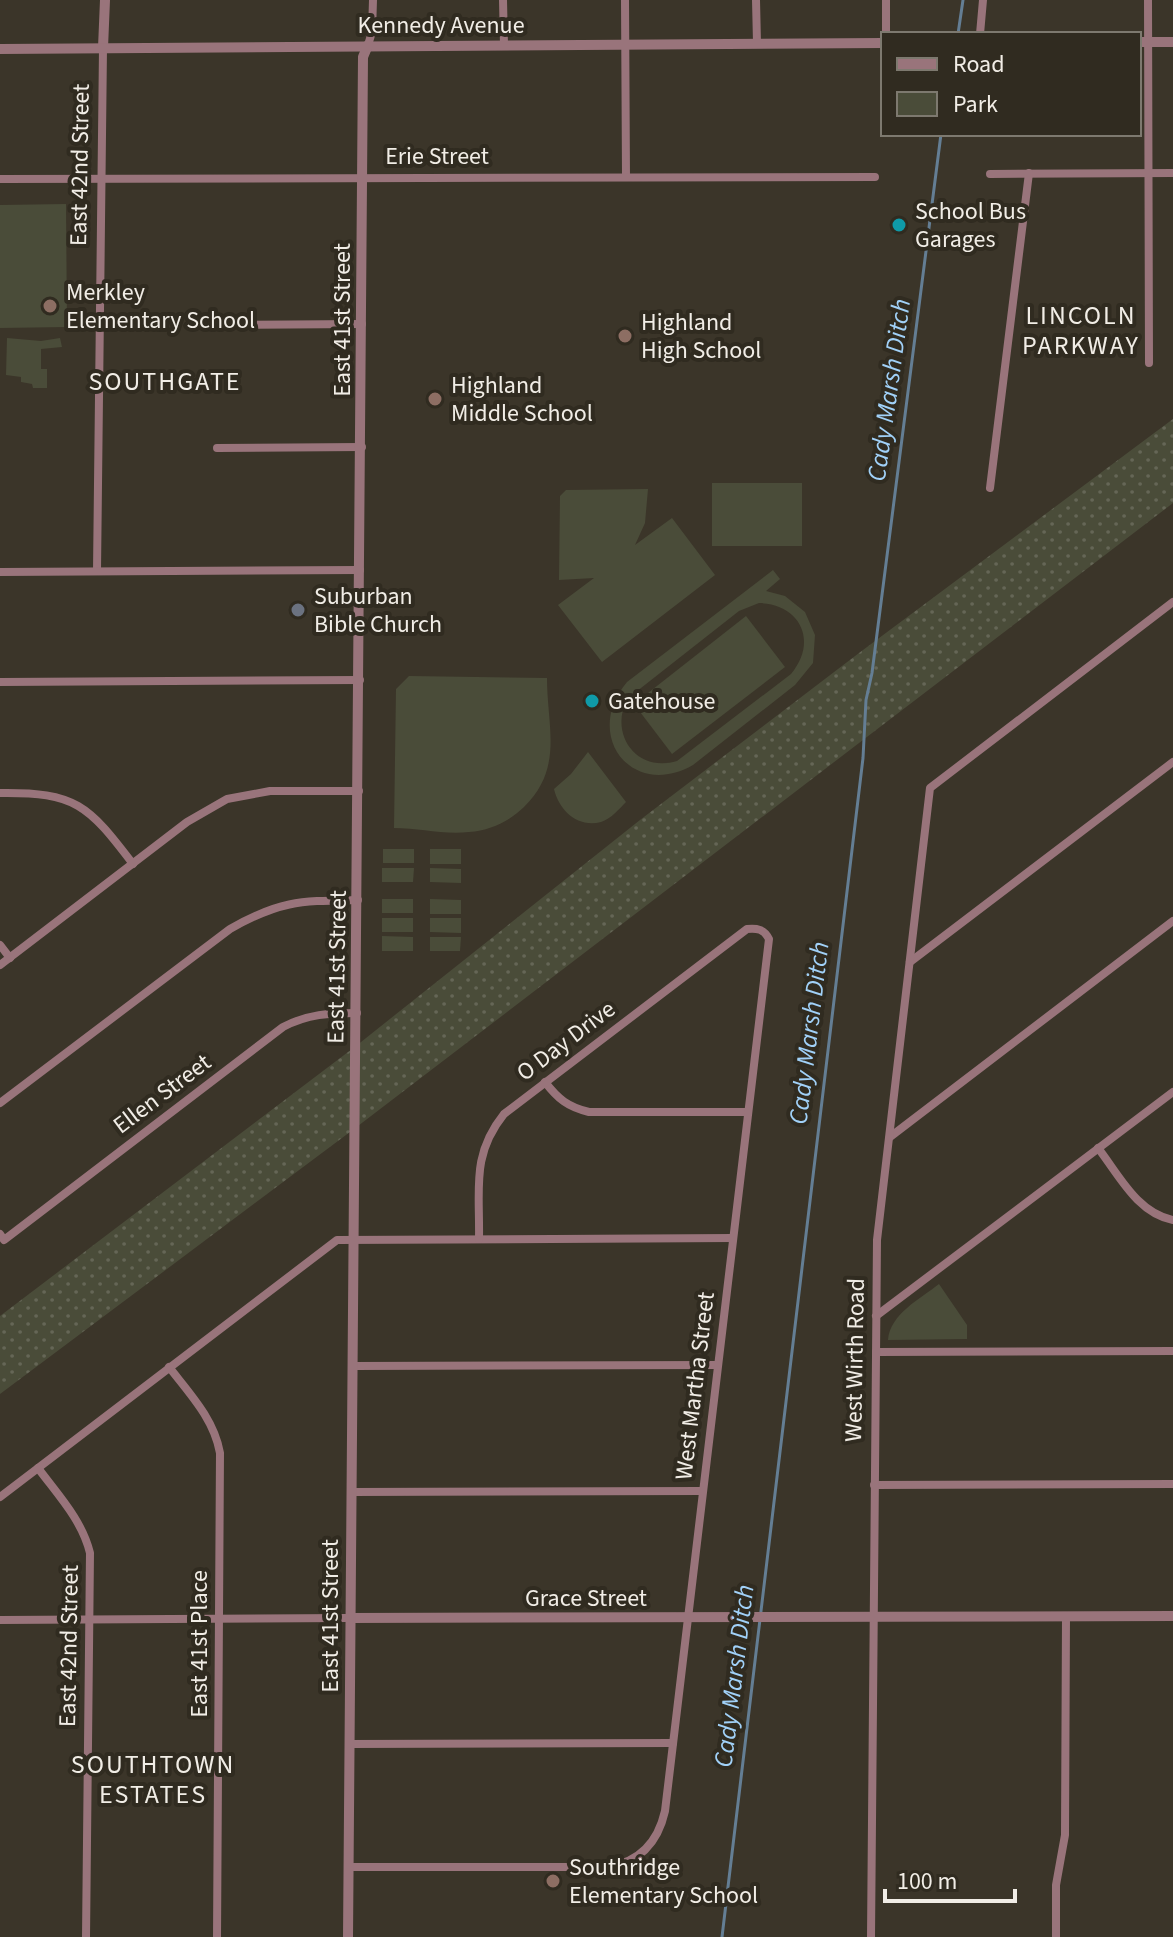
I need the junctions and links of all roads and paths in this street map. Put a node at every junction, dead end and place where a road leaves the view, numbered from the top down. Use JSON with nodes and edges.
{"nodes":[{"id":1,"x":105,"y":0,"type":"edge"},
{"id":2,"x":373,"y":0,"type":"edge"},
{"id":3,"x":503,"y":0,"type":"edge"},
{"id":4,"x":625,"y":0,"type":"edge"},
{"id":5,"x":756,"y":0,"type":"edge"},
{"id":6,"x":886,"y":0,"type":"edge"},
{"id":7,"x":983,"y":0,"type":"edge"},
{"id":8,"x":1148,"y":0,"type":"edge"},
{"id":9,"x":886,"y":32,"type":"edge"},
{"id":10,"x":980,"y":32,"type":"edge"},
{"id":11,"x":1143,"y":42,"type":"edge"},
{"id":12,"x":1173,"y":42,"type":"edge"},
{"id":13,"x":757,"y":43,"type":"junction"},
{"id":14,"x":881,"y":43,"type":"edge"},
{"id":15,"x":625,"y":44,"type":"junction"},
{"id":16,"x":368,"y":45,"type":"junction"},
{"id":17,"x":504,"y":45,"type":"junction"},
{"id":18,"x":103,"y":48,"type":"junction"},
{"id":19,"x":0,"y":49,"type":"edge"},
{"id":20,"x":1029,"y":173,"type":"junction"},
{"id":21,"x":1147,"y":173,"type":"junction"},
{"id":22,"x":1173,"y":173,"type":"edge"},
{"id":23,"x":990,"y":174,"type":"dead end"},
{"id":24,"x":364,"y":177,"type":"junction"},
{"id":25,"x":626,"y":177,"type":"junction"},
{"id":26,"x":875,"y":177,"type":"dead end"},
{"id":27,"x":100,"y":178,"type":"junction"},
{"id":28,"x":0,"y":179,"type":"edge"},
{"id":29,"x":362,"y":324,"type":"junction"},
{"id":30,"x":219,"y":325,"type":"dead end"},
{"id":31,"x":1149,"y":363,"type":"dead end"},
{"id":32,"x":362,"y":447,"type":"junction"},
{"id":33,"x":217,"y":448,"type":"dead end"},
{"id":34,"x":990,"y":488,"type":"dead end"},
{"id":35,"x":360,"y":570,"type":"junction"},
{"id":36,"x":97,"y":571,"type":"junction"},
{"id":37,"x":0,"y":572,"type":"edge"},
{"id":38,"x":1173,"y":602,"type":"edge"},
{"id":39,"x":360,"y":680,"type":"junction"},
{"id":40,"x":0,"y":682,"type":"edge"},
{"id":41,"x":1173,"y":762,"type":"edge"},
{"id":42,"x":359,"y":791,"type":"junction"},
{"id":43,"x":0,"y":793,"type":"edge"},
{"id":44,"x":133,"y":864,"type":"junction"},
{"id":45,"x":358,"y":900,"type":"junction"},
{"id":46,"x":1173,"y":921,"type":"edge"},
{"id":47,"x":760,"y":929,"type":"joint"},
{"id":48,"x":0,"y":945,"type":"edge"},
{"id":49,"x":10,"y":958,"type":"junction"},
{"id":50,"x":910,"y":962,"type":"junction"},
{"id":51,"x":0,"y":965,"type":"edge"},
{"id":52,"x":357,"y":1013,"type":"junction"},
{"id":53,"x":545,"y":1082,"type":"junction"},
{"id":54,"x":1173,"y":1092,"type":"edge"},
{"id":55,"x":0,"y":1103,"type":"edge"},
{"id":56,"x":748,"y":1112,"type":"junction"},
{"id":57,"x":890,"y":1137,"type":"junction"},
{"id":58,"x":1098,"y":1148,"type":"junction"},
{"id":59,"x":1173,"y":1220,"type":"edge"},
{"id":60,"x":2,"y":1237,"type":"edge"},
{"id":61,"x":733,"y":1238,"type":"junction"},
{"id":62,"x":353,"y":1239,"type":"junction"},
{"id":63,"x":479,"y":1239,"type":"junction"},
{"id":64,"x":876,"y":1316,"type":"junction"},
{"id":65,"x":1173,"y":1351,"type":"edge"},
{"id":66,"x":876,"y":1352,"type":"junction"},
{"id":67,"x":717,"y":1365,"type":"junction"},
{"id":68,"x":353,"y":1366,"type":"junction"},
{"id":69,"x":169,"y":1367,"type":"junction"},
{"id":70,"x":38,"y":1468,"type":"junction"},
{"id":71,"x":1173,"y":1484,"type":"edge"},
{"id":72,"x":874,"y":1485,"type":"junction"},
{"id":73,"x":702,"y":1491,"type":"junction"},
{"id":74,"x":351,"y":1492,"type":"junction"},
{"id":75,"x":0,"y":1497,"type":"edge"},
{"id":76,"x":1066,"y":1616,"type":"junction"},
{"id":77,"x":1173,"y":1616,"type":"edge"},
{"id":78,"x":874,"y":1617,"type":"junction"},
{"id":79,"x":349,"y":1618,"type":"junction"},
{"id":80,"x":688,"y":1618,"type":"junction"},
{"id":81,"x":220,"y":1619,"type":"junction"},
{"id":82,"x":0,"y":1620,"type":"edge"},
{"id":83,"x":89,"y":1620,"type":"junction"},
{"id":84,"x":673,"y":1743,"type":"junction"},
{"id":85,"x":349,"y":1744,"type":"junction"},
{"id":86,"x":348,"y":1867,"type":"junction"},
{"id":87,"x":86,"y":1937,"type":"edge"},
{"id":88,"x":217,"y":1937,"type":"edge"},
{"id":89,"x":348,"y":1937,"type":"edge"},
{"id":90,"x":871,"y":1937,"type":"edge"},
{"id":91,"x":1056,"y":1937,"type":"edge"}],
"edges":[{"from":1,"to":18,"type":"street"},
{"from":2,"to":16,"type":"street","name":"East 41st Street"},
{"from":3,"to":17,"type":"street"},
{"from":4,"to":15,"type":"street"},
{"from":5,"to":13,"type":"street"},
{"from":6,"to":9,"type":"street"},
{"from":7,"to":10,"type":"street"},
{"from":8,"to":11,"type":"street"},
{"from":11,"to":12,"type":"street"},
{"from":11,"to":21,"type":"street"},
{"from":13,"to":14,"type":"street","name":"Kennedy Avenue"},
{"from":13,"to":15,"type":"street","name":"Kennedy Avenue"},
{"from":15,"to":17,"type":"street","name":"Kennedy Avenue"},
{"from":15,"to":25,"type":"street"},
{"from":16,"to":17,"type":"street","name":"Kennedy Avenue"},
{"from":16,"to":18,"type":"street","name":"Kennedy Avenue"},
{"from":16,"to":24,"type":"street","name":"East 41st Street"},
{"from":18,"to":19,"type":"street","name":"Kennedy Avenue"},
{"from":18,"to":27,"type":"street","name":"East 42nd Street"},
{"from":20,"to":21,"type":"street"},
{"from":20,"to":23,"type":"street"},
{"from":20,"to":34,"type":"street"},
{"from":21,"to":22,"type":"street"},
{"from":21,"to":31,"type":"street"},
{"from":24,"to":25,"type":"street","name":"Erie Street"},
{"from":24,"to":27,"type":"street","name":"Erie Street"},
{"from":24,"to":29,"type":"street","name":"East 41st Street"},
{"from":25,"to":26,"type":"street","name":"Erie Street"},
{"from":27,"to":28,"type":"street","name":"Erie Street"},
{"from":27,"to":36,"type":"street","name":"East 42nd Street"},
{"from":29,"to":30,"type":"street"},
{"from":29,"to":32,"type":"street","name":"East 41st Street"},
{"from":32,"to":33,"type":"street"},
{"from":32,"to":35,"type":"street","name":"East 41st Street"},
{"from":35,"to":36,"type":"street"},
{"from":35,"to":39,"type":"street","name":"East 41st Street"},
{"from":36,"to":37,"type":"street"},
{"from":38,"to":50,"type":"street","name":"West Wirth Road"},
{"from":39,"to":40,"type":"street"},
{"from":39,"to":42,"type":"street","name":"East 41st Street"},
{"from":41,"to":50,"type":"street"},
{"from":42,"to":44,"type":"street"},
{"from":42,"to":45,"type":"street","name":"East 41st Street"},
{"from":43,"to":44,"type":"street"},
{"from":44,"to":49,"type":"street"},
{"from":45,"to":52,"type":"street","name":"East 41st Street"},
{"from":45,"to":55,"type":"street"},
{"from":46,"to":57,"type":"street"},
{"from":47,"to":53,"type":"street","name":"O Day Drive"},
{"from":47,"to":56,"type":"street","name":"West Martha Street"},
{"from":48,"to":49,"type":"street"},
{"from":49,"to":51,"type":"street"},
{"from":50,"to":57,"type":"street","name":"West Wirth Road"},
{"from":52,"to":60,"type":"street","name":"Ellen Street"},
{"from":52,"to":62,"type":"street","name":"East 41st Street"},
{"from":53,"to":56,"type":"street"},
{"from":53,"to":63,"type":"street","name":"O Day Drive"},
{"from":54,"to":58,"type":"street"},
{"from":56,"to":61,"type":"street","name":"West Martha Street"},
{"from":57,"to":64,"type":"street","name":"West Wirth Road"},
{"from":58,"to":59,"type":"street"},
{"from":58,"to":64,"type":"street"},
{"from":61,"to":63,"type":"street"},
{"from":61,"to":67,"type":"street","name":"West Martha Street"},
{"from":62,"to":63,"type":"street"},
{"from":62,"to":68,"type":"street","name":"East 41st Street"},
{"from":62,"to":69,"type":"street"},
{"from":64,"to":66,"type":"street","name":"West Wirth Road"},
{"from":65,"to":66,"type":"street"},
{"from":66,"to":72,"type":"street","name":"West Wirth Road"},
{"from":67,"to":68,"type":"street"},
{"from":67,"to":73,"type":"street","name":"West Martha Street"},
{"from":68,"to":74,"type":"street","name":"East 41st Street"},
{"from":69,"to":70,"type":"street"},
{"from":69,"to":81,"type":"street","name":"East 41st Place"},
{"from":70,"to":75,"type":"street"},
{"from":70,"to":83,"type":"street","name":"East 42nd Street"},
{"from":71,"to":72,"type":"street"},
{"from":72,"to":78,"type":"street","name":"West Wirth Road"},
{"from":73,"to":74,"type":"street"},
{"from":73,"to":80,"type":"street","name":"West Martha Street"},
{"from":74,"to":79,"type":"street","name":"East 41st Street"},
{"from":76,"to":77,"type":"street","name":"Grace Street"},
{"from":76,"to":78,"type":"street","name":"Grace Street"},
{"from":76,"to":91,"type":"street"},
{"from":78,"to":80,"type":"street","name":"Grace Street"},
{"from":78,"to":90,"type":"street","name":"West Wirth Road"},
{"from":79,"to":80,"type":"street","name":"Grace Street"},
{"from":79,"to":81,"type":"street","name":"Grace Street"},
{"from":79,"to":85,"type":"street","name":"East 41st Street"},
{"from":80,"to":84,"type":"street","name":"West Martha Street"},
{"from":81,"to":83,"type":"street","name":"Grace Street"},
{"from":81,"to":88,"type":"street","name":"East 41st Place"},
{"from":82,"to":83,"type":"street","name":"Grace Street"},
{"from":83,"to":87,"type":"street","name":"East 42nd Street"},
{"from":84,"to":85,"type":"street"},
{"from":84,"to":86,"type":"street","name":"West Martha Street"},
{"from":85,"to":86,"type":"street","name":"East 41st Street"},
{"from":86,"to":89,"type":"street","name":"East 41st Street"}]}
